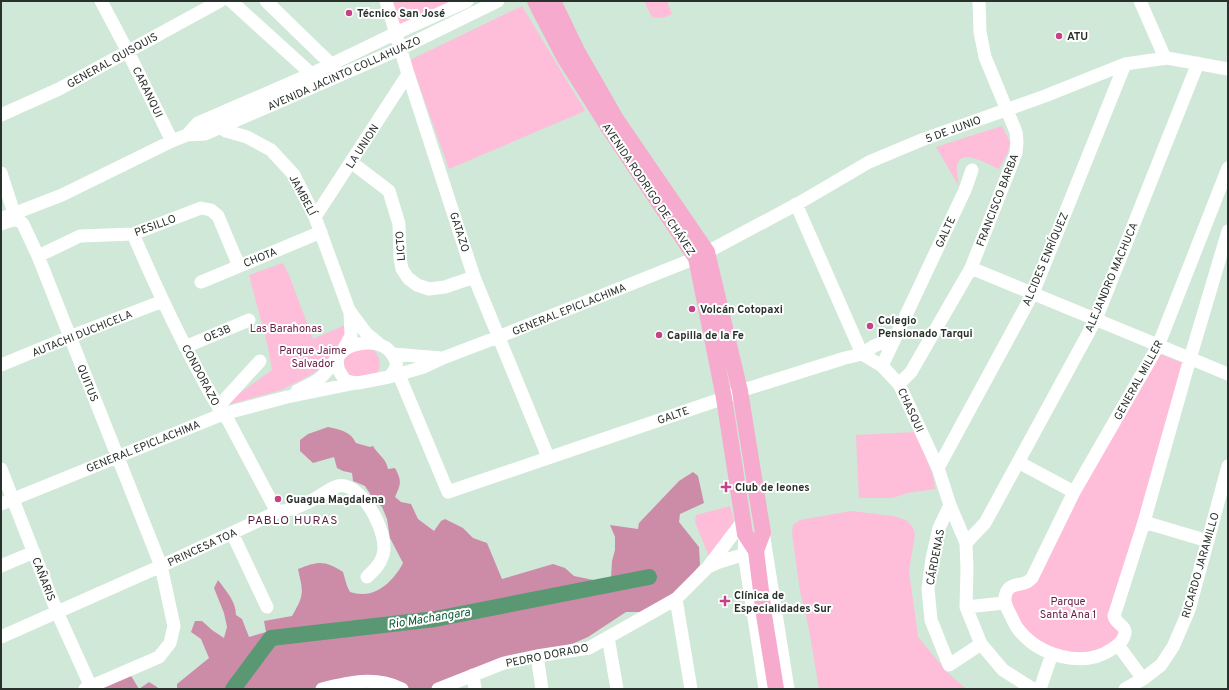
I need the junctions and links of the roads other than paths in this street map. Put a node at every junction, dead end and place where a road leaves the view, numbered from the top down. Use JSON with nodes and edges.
{"nodes":[{"id":1,"x":101,"y":1,"type":"edge"},
{"id":2,"x":220,"y":1,"type":"edge"},
{"id":3,"x":231,"y":1,"type":"edge"},
{"id":4,"x":266,"y":1,"type":"edge"},
{"id":5,"x":386,"y":1,"type":"edge"},
{"id":6,"x":467,"y":1,"type":"edge"},
{"id":7,"x":498,"y":1,"type":"edge"},
{"id":8,"x":535,"y":1,"type":"edge"},
{"id":9,"x":553,"y":1,"type":"edge"},
{"id":10,"x":979,"y":1,"type":"edge"},
{"id":11,"x":1140,"y":1,"type":"edge"},
{"id":12,"x":396,"y":33,"type":"junction"},
{"id":13,"x":400,"y":49,"type":"junction"},
{"id":14,"x":128,"y":52,"type":"junction"},
{"id":15,"x":1165,"y":58,"type":"junction"},
{"id":16,"x":1198,"y":63,"type":"junction"},
{"id":17,"x":332,"y":64,"type":"junction"},
{"id":18,"x":1125,"y":64,"type":"junction"},
{"id":19,"x":1228,"y":69,"type":"edge"},
{"id":20,"x":312,"y":74,"type":"junction"},
{"id":21,"x":342,"y":74,"type":"junction"},
{"id":22,"x":408,"y":74,"type":"junction"},
{"id":23,"x":322,"y":84,"type":"junction"},
{"id":24,"x":1006,"y":110,"type":"junction"},
{"id":25,"x":1,"y":115,"type":"edge"},
{"id":26,"x":217,"y":122,"type":"junction"},
{"id":27,"x":172,"y":141,"type":"junction"},
{"id":28,"x":351,"y":162,"type":"junction"},
{"id":29,"x":1228,"y":168,"type":"edge"},
{"id":30,"x":972,"y":170,"type":"dead end"},
{"id":31,"x":1,"y":173,"type":"edge"},
{"id":32,"x":796,"y":204,"type":"junction"},
{"id":33,"x":14,"y":213,"type":"junction"},
{"id":34,"x":315,"y":217,"type":"junction"},
{"id":35,"x":1,"y":218,"type":"edge"},
{"id":36,"x":1,"y":224,"type":"edge"},
{"id":37,"x":1228,"y":231,"type":"edge"},
{"id":38,"x":320,"y":232,"type":"junction"},
{"id":39,"x":132,"y":234,"type":"junction"},
{"id":40,"x":701,"y":255,"type":"junction"},
{"id":41,"x":38,"y":256,"type":"junction"},
{"id":42,"x":239,"y":266,"type":"junction"},
{"id":43,"x":971,"y":268,"type":"junction"},
{"id":44,"x":474,"y":277,"type":"junction"},
{"id":45,"x":200,"y":282,"type":"dead end"},
{"id":46,"x":1033,"y":293,"type":"junction"},
{"id":47,"x":163,"y":301,"type":"junction"},
{"id":48,"x":350,"y":310,"type":"junction"},
{"id":49,"x":1096,"y":319,"type":"junction"},
{"id":50,"x":249,"y":320,"type":"dead end"},
{"id":51,"x":69,"y":337,"type":"junction"},
{"id":52,"x":498,"y":337,"type":"junction"},
{"id":53,"x":896,"y":337,"type":"junction"},
{"id":54,"x":378,"y":343,"type":"junction"},
{"id":55,"x":185,"y":346,"type":"junction"},
{"id":56,"x":1158,"y":346,"type":"junction"},
{"id":57,"x":865,"y":353,"type":"junction"},
{"id":58,"x":393,"y":354,"type":"junction"},
{"id":59,"x":340,"y":355,"type":"junction"},
{"id":60,"x":443,"y":358,"type":"junction"},
{"id":61,"x":1190,"y":359,"type":"junction"},
{"id":62,"x":260,"y":361,"type":"dead end"},
{"id":63,"x":1,"y":365,"type":"edge"},
{"id":64,"x":882,"y":366,"type":"junction"},
{"id":65,"x":1228,"y":374,"type":"edge"},
{"id":66,"x":394,"y":376,"type":"junction"},
{"id":67,"x":358,"y":383,"type":"junction"},
{"id":68,"x":900,"y":384,"type":"junction"},
{"id":69,"x":740,"y":391,"type":"junction"},
{"id":70,"x":287,"y":397,"type":"junction"},
{"id":71,"x":724,"y":398,"type":"junction"},
{"id":72,"x":220,"y":410,"type":"junction"},
{"id":73,"x":117,"y":456,"type":"junction"},
{"id":74,"x":548,"y":457,"type":"junction"},
{"id":75,"x":1018,"y":462,"type":"junction"},
{"id":76,"x":1228,"y":466,"type":"edge"},
{"id":77,"x":938,"y":468,"type":"junction"},
{"id":78,"x":1,"y":469,"type":"edge"},
{"id":79,"x":1074,"y":492,"type":"junction"},
{"id":80,"x":7,"y":502,"type":"edge"},
{"id":81,"x":950,"y":505,"type":"junction"},
{"id":82,"x":277,"y":512,"type":"junction"},
{"id":83,"x":1144,"y":522,"type":"junction"},
{"id":84,"x":744,"y":527,"type":"junction"},
{"id":85,"x":763,"y":532,"type":"junction"},
{"id":86,"x":232,"y":533,"type":"junction"},
{"id":87,"x":1208,"y":541,"type":"junction"},
{"id":88,"x":966,"y":543,"type":"junction"},
{"id":89,"x":34,"y":552,"type":"junction"},
{"id":90,"x":750,"y":552,"type":"junction"},
{"id":91,"x":1,"y":566,"type":"edge"},
{"id":92,"x":161,"y":566,"type":"junction"},
{"id":93,"x":708,"y":567,"type":"junction"},
{"id":94,"x":367,"y":577,"type":"dead end"},
{"id":95,"x":676,"y":599,"type":"junction"},
{"id":96,"x":1004,"y":603,"type":"junction"},
{"id":97,"x":267,"y":606,"type":"dead end"},
{"id":98,"x":966,"y":607,"type":"junction"},
{"id":99,"x":57,"y":612,"type":"junction"},
{"id":100,"x":1,"y":637,"type":"edge"},
{"id":101,"x":608,"y":637,"type":"junction"},
{"id":102,"x":981,"y":644,"type":"junction"},
{"id":103,"x":1118,"y":645,"type":"junction"},
{"id":104,"x":1052,"y":654,"type":"junction"},
{"id":105,"x":536,"y":656,"type":"junction"},
{"id":106,"x":473,"y":675,"type":"junction"},
{"id":107,"x":1143,"y":679,"type":"junction"},
{"id":108,"x":88,"y":688,"type":"edge"},
{"id":109,"x":322,"y":689,"type":"edge"},
{"id":110,"x":402,"y":689,"type":"edge"},
{"id":111,"x":438,"y":689,"type":"edge"},
{"id":112,"x":474,"y":689,"type":"edge"},
{"id":113,"x":542,"y":689,"type":"edge"},
{"id":114,"x":616,"y":689,"type":"edge"},
{"id":115,"x":691,"y":689,"type":"edge"},
{"id":116,"x":765,"y":689,"type":"edge"},
{"id":117,"x":776,"y":689,"type":"edge"},
{"id":118,"x":788,"y":689,"type":"edge"},
{"id":119,"x":1033,"y":689,"type":"edge"},
{"id":120,"x":1040,"y":689,"type":"edge"},
{"id":121,"x":1125,"y":689,"type":"edge"}],
"edges":[{"from":1,"to":14,"type":"street","name":"CARANQUI"},
{"from":2,"to":14,"type":"street","name":"GENERAL QUISQUIS"},
{"from":3,"to":20,"type":"street"},
{"from":4,"to":17,"type":"street"},
{"from":5,"to":12,"type":"street","name":"GATAZO"},
{"from":6,"to":12,"type":"street","name":"AVENIDA JACINTO COLLAHUAZO"},
{"from":7,"to":13,"type":"street","name":"AVENIDA JACINTO COLLAHUAZO"},
{"from":8,"to":40,"type":"main road","name":"AVENIDA RODRIGO DE CHÁVEZ"},
{"from":9,"to":40,"type":"main road","name":"AVENIDA RODRIGO DE CHÁVEZ"},
{"from":10,"to":24,"type":"street","name":"FRANCISCO BARBA"},
{"from":11,"to":15,"type":"street"},
{"from":12,"to":13,"type":"street","name":"GATAZO"},
{"from":12,"to":17,"type":"street","name":"AVENIDA JACINTO COLLAHUAZO"},
{"from":13,"to":21,"type":"street","name":"AVENIDA JACINTO COLLAHUAZO"},
{"from":13,"to":22,"type":"street","name":"GATAZO"},
{"from":14,"to":25,"type":"street","name":"GENERAL QUISQUIS"},
{"from":14,"to":27,"type":"street","name":"CARANQUI"},
{"from":15,"to":16,"type":"street","name":"5 DE JUNIO"},
{"from":15,"to":18,"type":"street","name":"5 DE JUNIO"},
{"from":16,"to":19,"type":"street","name":"5 DE JUNIO"},
{"from":16,"to":49,"type":"street","name":"ALEJANDRO MACHUCA"},
{"from":17,"to":20,"type":"street","name":"AVENIDA JACINTO COLLAHUAZO"},
{"from":17,"to":21,"type":"street"},
{"from":18,"to":24,"type":"street","name":"5 DE JUNIO"},
{"from":18,"to":46,"type":"street","name":"ALCIDES ENRÍQUEZ"},
{"from":20,"to":23,"type":"street"},
{"from":20,"to":26,"type":"street","name":"AVENIDA JACINTO COLLAHUAZO"},
{"from":21,"to":23,"type":"street","name":"AVENIDA JACINTO COLLAHUAZO"},
{"from":22,"to":28,"type":"street","name":"LA UNION"},
{"from":22,"to":44,"type":"street","name":"GATAZO"},
{"from":23,"to":26,"type":"street","name":"AVENIDA JACINTO COLLAHUAZO"},
{"from":24,"to":32,"type":"street","name":"5 DE JUNIO"},
{"from":24,"to":43,"type":"street","name":"FRANCISCO BARBA"},
{"from":26,"to":27,"type":"street","name":"AVENIDA JACINTO COLLAHUAZO"},
{"from":26,"to":34,"type":"street","name":"JAMBELÍ"},
{"from":27,"to":33,"type":"street","name":"AVENIDA JACINTO COLLAHUAZO"},
{"from":28,"to":34,"type":"street","name":"LA UNION"},
{"from":28,"to":44,"type":"street","name":"LICTO"},
{"from":29,"to":56,"type":"street","name":"GENERAL MILLER"},
{"from":30,"to":53,"type":"street","name":"GALTE"},
{"from":31,"to":33,"type":"street"},
{"from":32,"to":40,"type":"street","name":"5 DE JUNIO"},
{"from":32,"to":57,"type":"street"},
{"from":33,"to":35,"type":"street","name":"AVENIDA JACINTO COLLAHUAZO"},
{"from":34,"to":38,"type":"street","name":"JAMBELÍ"},
{"from":36,"to":41,"type":"street","name":"QUITUS"},
{"from":37,"to":61,"type":"street"},
{"from":38,"to":42,"type":"street","name":"CHOTA"},
{"from":38,"to":48,"type":"street","name":"JAMBELÍ"},
{"from":39,"to":41,"type":"street","name":"PESILLO"},
{"from":39,"to":42,"type":"street","name":"PESILLO"},
{"from":39,"to":47,"type":"street","name":"CONDORAZO"},
{"from":40,"to":52,"type":"street","name":"GENERAL EPICLACHIMA"},
{"from":40,"to":69,"type":"main road","name":"AVENIDA RODRIGO DE CHÁVEZ"},
{"from":40,"to":71,"type":"main road","name":"AVENIDA RODRIGO DE CHÁVEZ"},
{"from":41,"to":51,"type":"street","name":"QUITUS"},
{"from":42,"to":45,"type":"street","name":"CHOTA"},
{"from":43,"to":46,"type":"street"},
{"from":43,"to":68,"type":"street","name":"FRANCISCO BARBA"},
{"from":44,"to":52,"type":"street","name":"GATAZO"},
{"from":46,"to":49,"type":"street"},
{"from":46,"to":77,"type":"street","name":"ALCIDES ENRÍQUEZ"},
{"from":47,"to":51,"type":"street","name":"AUTACHI DUCHICELA"},
{"from":47,"to":55,"type":"street","name":"CONDORAZO"},
{"from":48,"to":54,"type":"street","name":"JAMBELÍ"},
{"from":48,"to":59,"type":"street","name":"JAMBELÍ"},
{"from":49,"to":56,"type":"street"},
{"from":49,"to":75,"type":"street","name":"ALEJANDRO MACHUCA"},
{"from":50,"to":55,"type":"street","name":"OE3B"},
{"from":51,"to":63,"type":"street","name":"AUTACHI DUCHICELA"},
{"from":51,"to":73,"type":"street","name":"QUITUS"},
{"from":52,"to":60,"type":"street","name":"GENERAL EPICLACHIMA"},
{"from":52,"to":74,"type":"street","name":"GATAZO"},
{"from":53,"to":57,"type":"street","name":"GALTE"},
{"from":53,"to":64,"type":"street","name":"GALTE"},
{"from":54,"to":58,"type":"street"},
{"from":54,"to":59,"type":"street"},
{"from":55,"to":72,"type":"street","name":"CONDORAZO"},
{"from":56,"to":61,"type":"street"},
{"from":56,"to":79,"type":"street","name":"GENERAL MILLER"},
{"from":57,"to":64,"type":"street","name":"CHASQUI"},
{"from":57,"to":69,"type":"street","name":"GALTE"},
{"from":58,"to":60,"type":"street","name":"GENERAL EPICLACHIMA"},
{"from":58,"to":66,"type":"street"},
{"from":59,"to":67,"type":"street"},
{"from":59,"to":70,"type":"street","name":"GENERAL EPICLACHIMA"},
{"from":60,"to":66,"type":"street","name":"GENERAL EPICLACHIMA"},
{"from":61,"to":65,"type":"street"},
{"from":61,"to":83,"type":"street"},
{"from":62,"to":72,"type":"street"},
{"from":64,"to":68,"type":"street","name":"CHASQUI"},
{"from":66,"to":67,"type":"street"},
{"from":66,"to":74,"type":"street","name":"GALTE"},
{"from":67,"to":70,"type":"street","name":"GENERAL EPICLACHIMA"},
{"from":68,"to":77,"type":"street","name":"CHASQUI"},
{"from":69,"to":71,"type":"street","name":"GALTE"},
{"from":69,"to":85,"type":"main road","name":"AVENIDA RODRIGO DE CHÁVEZ"},
{"from":70,"to":72,"type":"street","name":"GENERAL EPICLACHIMA"},
{"from":71,"to":74,"type":"street","name":"GALTE"},
{"from":71,"to":84,"type":"main road","name":"AVENIDA RODRIGO DE CHÁVEZ"},
{"from":72,"to":73,"type":"street","name":"GENERAL EPICLACHIMA"},
{"from":72,"to":82,"type":"street","name":"CONDORAZO"},
{"from":73,"to":80,"type":"street","name":"GENERAL EPICLACHIMA"},
{"from":73,"to":92,"type":"street","name":"QUITUS"},
{"from":75,"to":79,"type":"street"},
{"from":75,"to":88,"type":"street","name":"ALEJANDRO MACHUCA"},
{"from":76,"to":87,"type":"street","name":"RICARDO JARAMILLO"},
{"from":77,"to":81,"type":"street","name":"CHASQUI"},
{"from":78,"to":80,"type":"street","name":"CAÑARIS"},
{"from":79,"to":96,"type":"street","name":"GENERAL MILLER"},
{"from":80,"to":89,"type":"street","name":"CAÑARIS"},
{"from":81,"to":88,"type":"street","name":"CHASQUI"},
{"from":81,"to":102,"type":"street","name":"CÁRDENAS"},
{"from":82,"to":86,"type":"street","name":"PRINCESA TOA"},
{"from":82,"to":94,"type":"street","name":"PRINCESA TOA"},
{"from":83,"to":87,"type":"street"},
{"from":83,"to":103,"type":"street"},
{"from":84,"to":90,"type":"main road","name":"AVENIDA RODRIGO DE CHÁVEZ"},
{"from":84,"to":93,"type":"street","name":"PEDRO DORADO"},
{"from":85,"to":90,"type":"main road","name":"AVENIDA RODRIGO DE CHÁVEZ"},
{"from":85,"to":118,"type":"street","name":"AVENIDA RODRIGO DE CHÁVEZ"},
{"from":86,"to":92,"type":"street","name":"PRINCESA TOA"},
{"from":86,"to":97,"type":"street"},
{"from":87,"to":107,"type":"street","name":"RICARDO JARAMILLO"},
{"from":88,"to":98,"type":"street"},
{"from":89,"to":91,"type":"street"},
{"from":89,"to":99,"type":"street","name":"CAÑARIS"},
{"from":90,"to":93,"type":"street","name":"PEDRO DORADO"},
{"from":90,"to":116,"type":"street","name":"AVENIDA RODRIGO DE CHÁVEZ"},
{"from":90,"to":117,"type":"main road","name":"AVENIDA RODRIGO DE CHÁVEZ"},
{"from":92,"to":99,"type":"street","name":"PRINCESA TOA"},
{"from":92,"to":108,"type":"street","name":"QUITUS"},
{"from":93,"to":95,"type":"street","name":"PEDRO DORADO"},
{"from":95,"to":101,"type":"street","name":"PEDRO DORADO"},
{"from":95,"to":115,"type":"street"},
{"from":96,"to":98,"type":"street"},
{"from":96,"to":104,"type":"street"},
{"from":98,"to":102,"type":"street"},
{"from":99,"to":100,"type":"street","name":"PRINCESA TOA"},
{"from":99,"to":108,"type":"street","name":"CAÑARIS"},
{"from":101,"to":105,"type":"street","name":"PEDRO DORADO"},
{"from":101,"to":114,"type":"street"},
{"from":102,"to":119,"type":"street"},
{"from":103,"to":104,"type":"street"},
{"from":103,"to":107,"type":"street"},
{"from":104,"to":120,"type":"street"},
{"from":105,"to":106,"type":"street","name":"PEDRO DORADO"},
{"from":105,"to":113,"type":"street"},
{"from":106,"to":111,"type":"street","name":"PEDRO DORADO"},
{"from":106,"to":112,"type":"street"},
{"from":107,"to":121,"type":"street","name":"RICARDO JARAMILLO"},
{"from":109,"to":110,"type":"street"}]}
